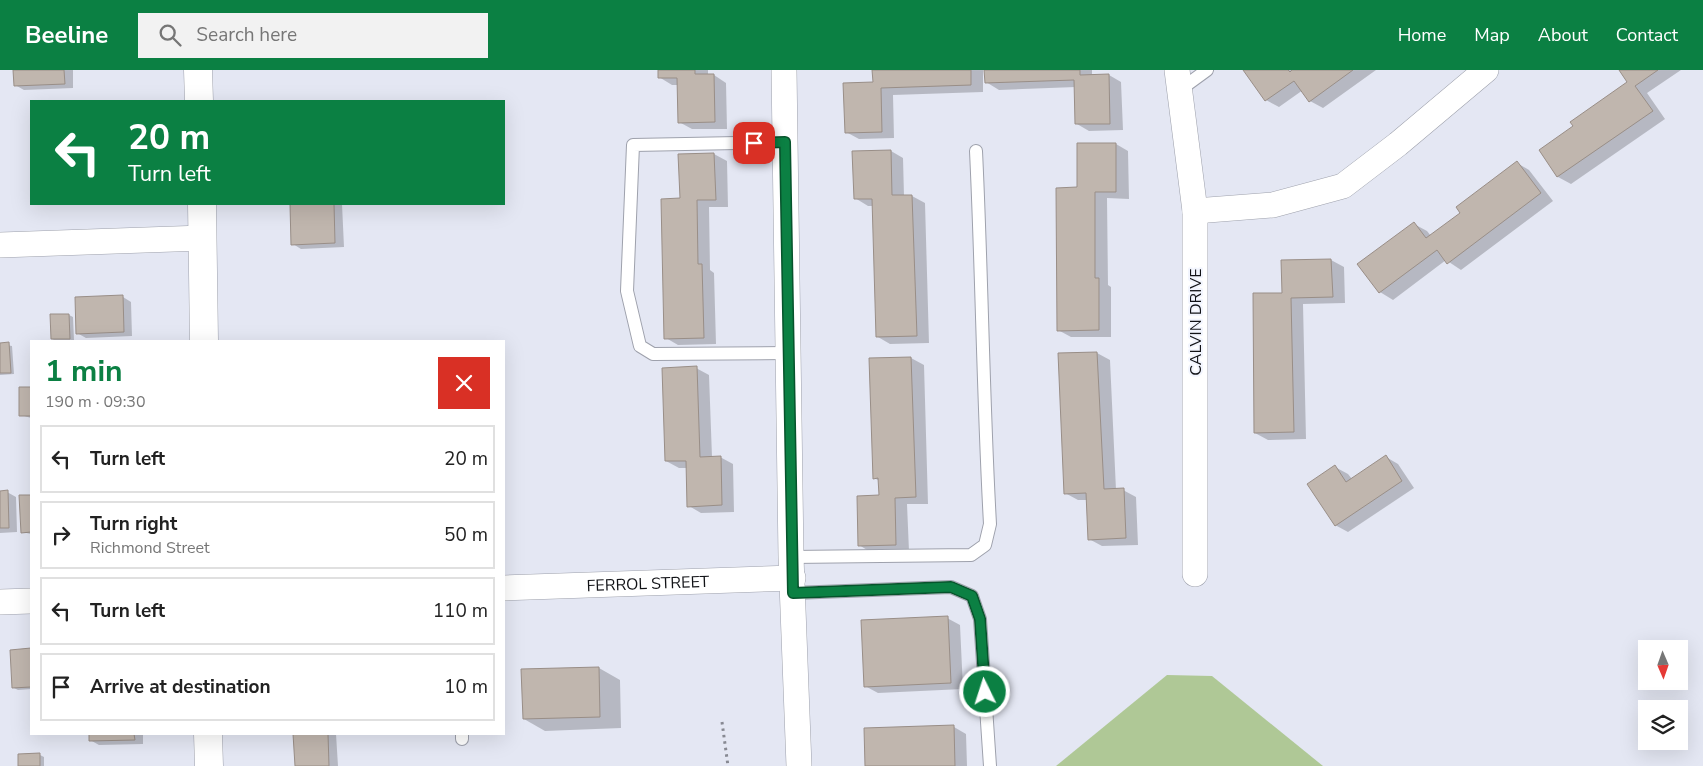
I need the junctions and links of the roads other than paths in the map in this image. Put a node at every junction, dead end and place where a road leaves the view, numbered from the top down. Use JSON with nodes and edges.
{"nodes":[{"id":1,"x":198,"y":70,"type":"edge"},
{"id":2,"x":784,"y":70,"type":"edge"},
{"id":3,"x":1207,"y":70,"type":"edge"},
{"id":4,"x":1486,"y":70,"type":"edge"},
{"id":5,"x":1179,"y":80,"type":"edge"},
{"id":6,"x":199,"y":100,"type":"edge"},
{"id":7,"x":785,"y":142,"type":"junction"},
{"id":8,"x":976,"y":151,"type":"dead end"},
{"id":9,"x":202,"y":205,"type":"edge"},
{"id":10,"x":1195,"y":211,"type":"junction"},
{"id":11,"x":203,"y":238,"type":"junction"},
{"id":12,"x":0,"y":245,"type":"edge"},
{"id":13,"x":204,"y":340,"type":"edge"},
{"id":14,"x":788,"y":353,"type":"junction"},
{"id":15,"x":1195,"y":574,"type":"dead end"},
{"id":16,"x":792,"y":576,"type":"junction"},
{"id":17,"x":505,"y":588,"type":"edge"},
{"id":18,"x":30,"y":601,"type":"edge"},
{"id":19,"x":0,"y":602,"type":"edge"},
{"id":20,"x":208,"y":735,"type":"edge"},
{"id":21,"x":209,"y":766,"type":"edge"},
{"id":22,"x":799,"y":766,"type":"edge"},
{"id":23,"x":990,"y":766,"type":"edge"}],
"edges":[{"from":1,"to":6,"type":"street"},
{"from":2,"to":7,"type":"street"},
{"from":3,"to":5,"type":"lane"},
{"from":4,"to":10,"type":"street"},
{"from":5,"to":10,"type":"street","name":"CALVIN DRIVE"},
{"from":7,"to":14,"type":"street"},
{"from":7,"to":14,"type":"lane"},
{"from":8,"to":16,"type":"lane"},
{"from":9,"to":11,"type":"street"},
{"from":10,"to":15,"type":"street","name":"CALVIN DRIVE"},
{"from":11,"to":12,"type":"street"},
{"from":11,"to":13,"type":"street"},
{"from":14,"to":16,"type":"street"},
{"from":16,"to":17,"type":"street","name":"FERROL STREET"},
{"from":16,"to":22,"type":"street"},
{"from":16,"to":23,"type":"lane"},
{"from":18,"to":19,"type":"street"},
{"from":20,"to":21,"type":"street"}]}
